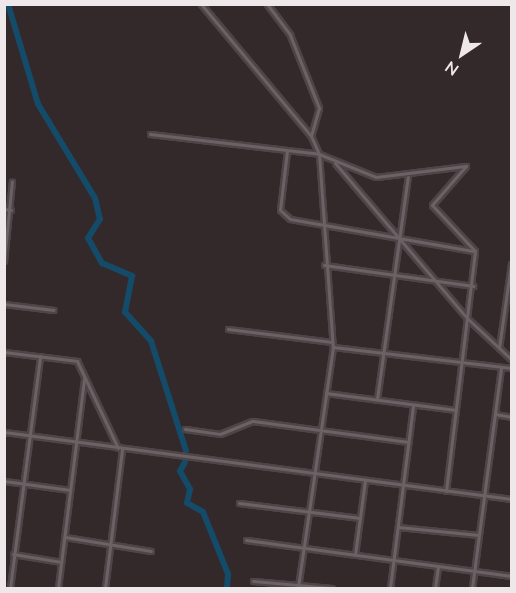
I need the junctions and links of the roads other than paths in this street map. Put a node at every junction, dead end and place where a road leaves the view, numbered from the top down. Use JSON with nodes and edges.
{"nodes":[{"id":1,"x":201,"y":4,"type":"edge"},
{"id":2,"x":267,"y":4,"type":"edge"},
{"id":3,"x":150,"y":134,"type":"dead end"},
{"id":4,"x":311,"y":136,"type":"junction"},
{"id":5,"x":287,"y":151,"type":"junction"},
{"id":6,"x":319,"y":154,"type":"junction"},
{"id":7,"x":334,"y":162,"type":"junction"},
{"id":8,"x":408,"y":177,"type":"junction"},
{"id":9,"x":12,"y":180,"type":"dead end"},
{"id":10,"x":4,"y":209,"type":"edge"},
{"id":11,"x":11,"y":210,"type":"junction"},
{"id":12,"x":324,"y":227,"type":"junction"},
{"id":13,"x":398,"y":236,"type":"junction"},
{"id":14,"x":475,"y":251,"type":"junction"},
{"id":15,"x":5,"y":253,"type":"edge"},
{"id":16,"x":4,"y":261,"type":"edge"},
{"id":17,"x":511,"y":264,"type":"edge"},
{"id":18,"x":323,"y":265,"type":"junction"},
{"id":19,"x":394,"y":276,"type":"junction"},
{"id":20,"x":437,"y":281,"type":"junction"},
{"id":21,"x":474,"y":286,"type":"junction"},
{"id":22,"x":4,"y":304,"type":"edge"},
{"id":23,"x":54,"y":310,"type":"dead end"},
{"id":24,"x":468,"y":319,"type":"junction"},
{"id":25,"x":228,"y":329,"type":"dead end"},
{"id":26,"x":332,"y":344,"type":"junction"},
{"id":27,"x":499,"y":349,"type":"junction"},
{"id":28,"x":384,"y":351,"type":"junction"},
{"id":29,"x":4,"y":352,"type":"edge"},
{"id":30,"x":40,"y":356,"type":"junction"},
{"id":31,"x":512,"y":360,"type":"edge"},
{"id":32,"x":462,"y":361,"type":"junction"},
{"id":33,"x":501,"y":367,"type":"junction"},
{"id":34,"x":512,"y":368,"type":"edge"},
{"id":35,"x":84,"y":379,"type":"junction"},
{"id":36,"x":326,"y":393,"type":"junction"},
{"id":37,"x":377,"y":399,"type":"junction"},
{"id":38,"x":413,"y":405,"type":"junction"},
{"id":39,"x":456,"y":410,"type":"junction"},
{"id":40,"x":495,"y":414,"type":"junction"},
{"id":41,"x":512,"y":417,"type":"edge"},
{"id":42,"x":185,"y":429,"type":"dead end"},
{"id":43,"x":320,"y":431,"type":"junction"},
{"id":44,"x":4,"y":432,"type":"edge"},
{"id":45,"x":31,"y":436,"type":"junction"},
{"id":46,"x":74,"y":442,"type":"junction"},
{"id":47,"x":409,"y":442,"type":"junction"},
{"id":48,"x":120,"y":449,"type":"junction"},
{"id":49,"x":315,"y":473,"type":"junction"},
{"id":50,"x":365,"y":479,"type":"junction"},
{"id":51,"x":4,"y":481,"type":"edge"},
{"id":52,"x":24,"y":484,"type":"junction"},
{"id":53,"x":404,"y":484,"type":"junction"},
{"id":54,"x":70,"y":490,"type":"junction"},
{"id":55,"x":446,"y":491,"type":"junction"},
{"id":56,"x":485,"y":495,"type":"junction"},
{"id":57,"x":512,"y":499,"type":"edge"},
{"id":58,"x":239,"y":503,"type":"dead end"},
{"id":59,"x":309,"y":514,"type":"junction"},
{"id":60,"x":360,"y":518,"type":"junction"},
{"id":61,"x":398,"y":527,"type":"junction"},
{"id":62,"x":479,"y":536,"type":"junction"},
{"id":63,"x":65,"y":537,"type":"junction"},
{"id":64,"x":246,"y":540,"type":"dead end"},
{"id":65,"x":111,"y":544,"type":"junction"},
{"id":66,"x":304,"y":549,"type":"junction"},
{"id":67,"x":151,"y":551,"type":"dead end"},
{"id":68,"x":14,"y":554,"type":"junction"},
{"id":69,"x":355,"y":555,"type":"junction"},
{"id":70,"x":393,"y":561,"type":"junction"},
{"id":71,"x":62,"y":562,"type":"junction"},
{"id":72,"x":438,"y":566,"type":"junction"},
{"id":73,"x":474,"y":570,"type":"junction"},
{"id":74,"x":512,"y":576,"type":"edge"},
{"id":75,"x":253,"y":582,"type":"dead end"},
{"id":76,"x":298,"y":587,"type":"edge"},
{"id":77,"x":9,"y":588,"type":"edge"},
{"id":78,"x":58,"y":588,"type":"edge"},
{"id":79,"x":105,"y":588,"type":"edge"},
{"id":80,"x":332,"y":588,"type":"edge"},
{"id":81,"x":390,"y":588,"type":"edge"},
{"id":82,"x":435,"y":588,"type":"edge"},
{"id":83,"x":472,"y":588,"type":"edge"}],
"edges":[{"from":1,"to":4,"type":"street"},
{"from":2,"to":4,"type":"street"},
{"from":3,"to":5,"type":"street"},
{"from":4,"to":6,"type":"street"},
{"from":5,"to":6,"type":"street"},
{"from":5,"to":12,"type":"street"},
{"from":6,"to":7,"type":"street"},
{"from":6,"to":12,"type":"street"},
{"from":7,"to":8,"type":"street"},
{"from":7,"to":13,"type":"street"},
{"from":8,"to":13,"type":"street"},
{"from":8,"to":14,"type":"street"},
{"from":9,"to":11,"type":"street"},
{"from":10,"to":11,"type":"street"},
{"from":11,"to":15,"type":"street"},
{"from":12,"to":13,"type":"street"},
{"from":12,"to":18,"type":"street"},
{"from":13,"to":14,"type":"street"},
{"from":13,"to":19,"type":"street"},
{"from":13,"to":20,"type":"street"},
{"from":14,"to":21,"type":"street"},
{"from":15,"to":16,"type":"street"},
{"from":17,"to":27,"type":"street"},
{"from":18,"to":19,"type":"street"},
{"from":18,"to":26,"type":"street"},
{"from":19,"to":20,"type":"street"},
{"from":19,"to":28,"type":"street"},
{"from":20,"to":21,"type":"street"},
{"from":20,"to":24,"type":"street"},
{"from":21,"to":24,"type":"street"},
{"from":22,"to":23,"type":"street"},
{"from":24,"to":27,"type":"street"},
{"from":24,"to":32,"type":"street"},
{"from":25,"to":26,"type":"street"},
{"from":26,"to":28,"type":"street"},
{"from":26,"to":36,"type":"street"},
{"from":27,"to":31,"type":"street"},
{"from":28,"to":32,"type":"street"},
{"from":28,"to":37,"type":"street"},
{"from":29,"to":30,"type":"street"},
{"from":30,"to":35,"type":"street"},
{"from":30,"to":45,"type":"street"},
{"from":32,"to":33,"type":"street"},
{"from":32,"to":39,"type":"street"},
{"from":33,"to":34,"type":"street"},
{"from":33,"to":40,"type":"street"},
{"from":35,"to":46,"type":"street"},
{"from":35,"to":48,"type":"street"},
{"from":36,"to":37,"type":"street"},
{"from":36,"to":43,"type":"street"},
{"from":37,"to":38,"type":"street"},
{"from":38,"to":39,"type":"street"},
{"from":38,"to":47,"type":"street"},
{"from":39,"to":55,"type":"street"},
{"from":40,"to":41,"type":"street"},
{"from":40,"to":56,"type":"street"},
{"from":42,"to":43,"type":"street"},
{"from":43,"to":47,"type":"street"},
{"from":43,"to":49,"type":"street"},
{"from":44,"to":45,"type":"street"},
{"from":45,"to":46,"type":"street"},
{"from":45,"to":52,"type":"street"},
{"from":46,"to":48,"type":"street"},
{"from":46,"to":54,"type":"street"},
{"from":47,"to":53,"type":"street"},
{"from":48,"to":49,"type":"street"},
{"from":48,"to":65,"type":"street"},
{"from":49,"to":50,"type":"street"},
{"from":49,"to":59,"type":"street"},
{"from":50,"to":53,"type":"street"},
{"from":50,"to":60,"type":"street"},
{"from":51,"to":52,"type":"street"},
{"from":52,"to":54,"type":"street"},
{"from":52,"to":68,"type":"street"},
{"from":53,"to":55,"type":"street"},
{"from":53,"to":61,"type":"street"},
{"from":54,"to":63,"type":"street"},
{"from":55,"to":56,"type":"street"},
{"from":56,"to":57,"type":"street"},
{"from":56,"to":62,"type":"street"},
{"from":58,"to":59,"type":"street"},
{"from":59,"to":60,"type":"street"},
{"from":59,"to":66,"type":"street"},
{"from":60,"to":69,"type":"street"},
{"from":61,"to":62,"type":"street"},
{"from":61,"to":70,"type":"street"},
{"from":62,"to":73,"type":"street"},
{"from":63,"to":65,"type":"street"},
{"from":63,"to":71,"type":"street"},
{"from":64,"to":66,"type":"street"},
{"from":65,"to":67,"type":"street"},
{"from":65,"to":79,"type":"street"},
{"from":66,"to":69,"type":"street"},
{"from":66,"to":76,"type":"street"},
{"from":68,"to":71,"type":"street"},
{"from":68,"to":77,"type":"street"},
{"from":69,"to":70,"type":"street"},
{"from":70,"to":72,"type":"street"},
{"from":70,"to":81,"type":"street"},
{"from":71,"to":78,"type":"street"},
{"from":72,"to":73,"type":"street"},
{"from":72,"to":82,"type":"street"},
{"from":73,"to":74,"type":"street"},
{"from":73,"to":83,"type":"street"},
{"from":75,"to":76,"type":"street"},
{"from":76,"to":80,"type":"street"}]}
